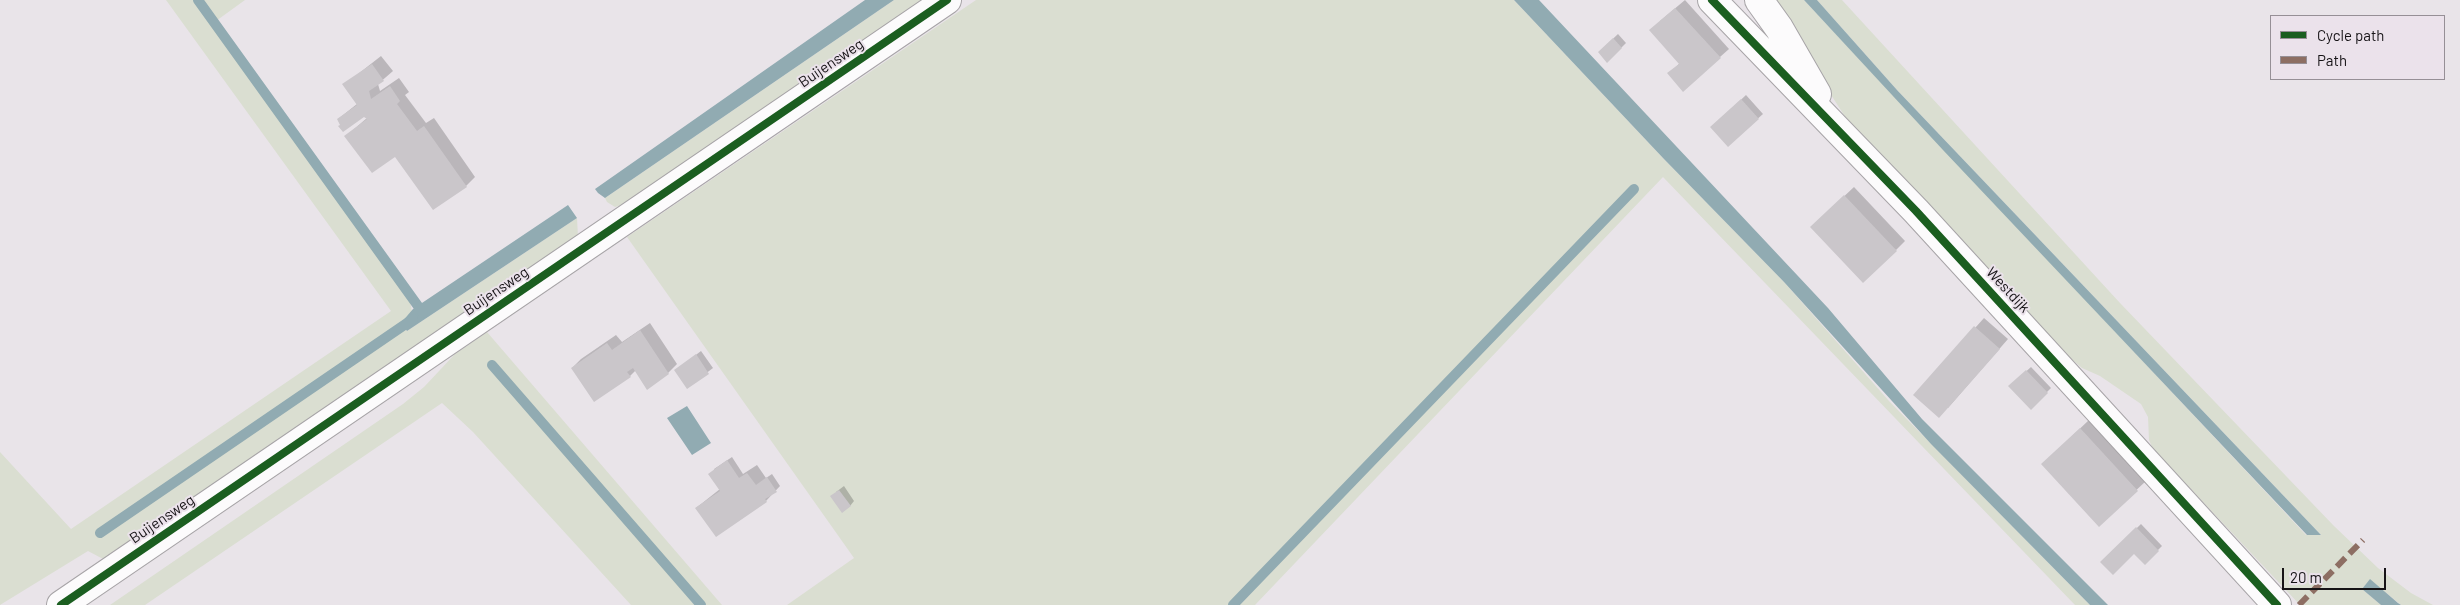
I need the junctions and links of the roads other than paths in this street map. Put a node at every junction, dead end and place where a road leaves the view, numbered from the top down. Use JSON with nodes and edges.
{"nodes":[{"id":1,"x":947,"y":0,"type":"edge"},
{"id":2,"x":1712,"y":0,"type":"edge"},
{"id":3,"x":1759,"y":0,"type":"edge"},
{"id":4,"x":1835,"y":126,"type":"junction"},
{"id":5,"x":61,"y":605,"type":"edge"},
{"id":6,"x":2278,"y":605,"type":"edge"}],
"edges":[{"from":1,"to":5,"type":"street","name":"Buijensweg"},
{"from":2,"to":4,"type":"street","name":"Westdijk"},
{"from":3,"to":4,"type":"street"},
{"from":4,"to":6,"type":"street","name":"Westdijk"}]}
